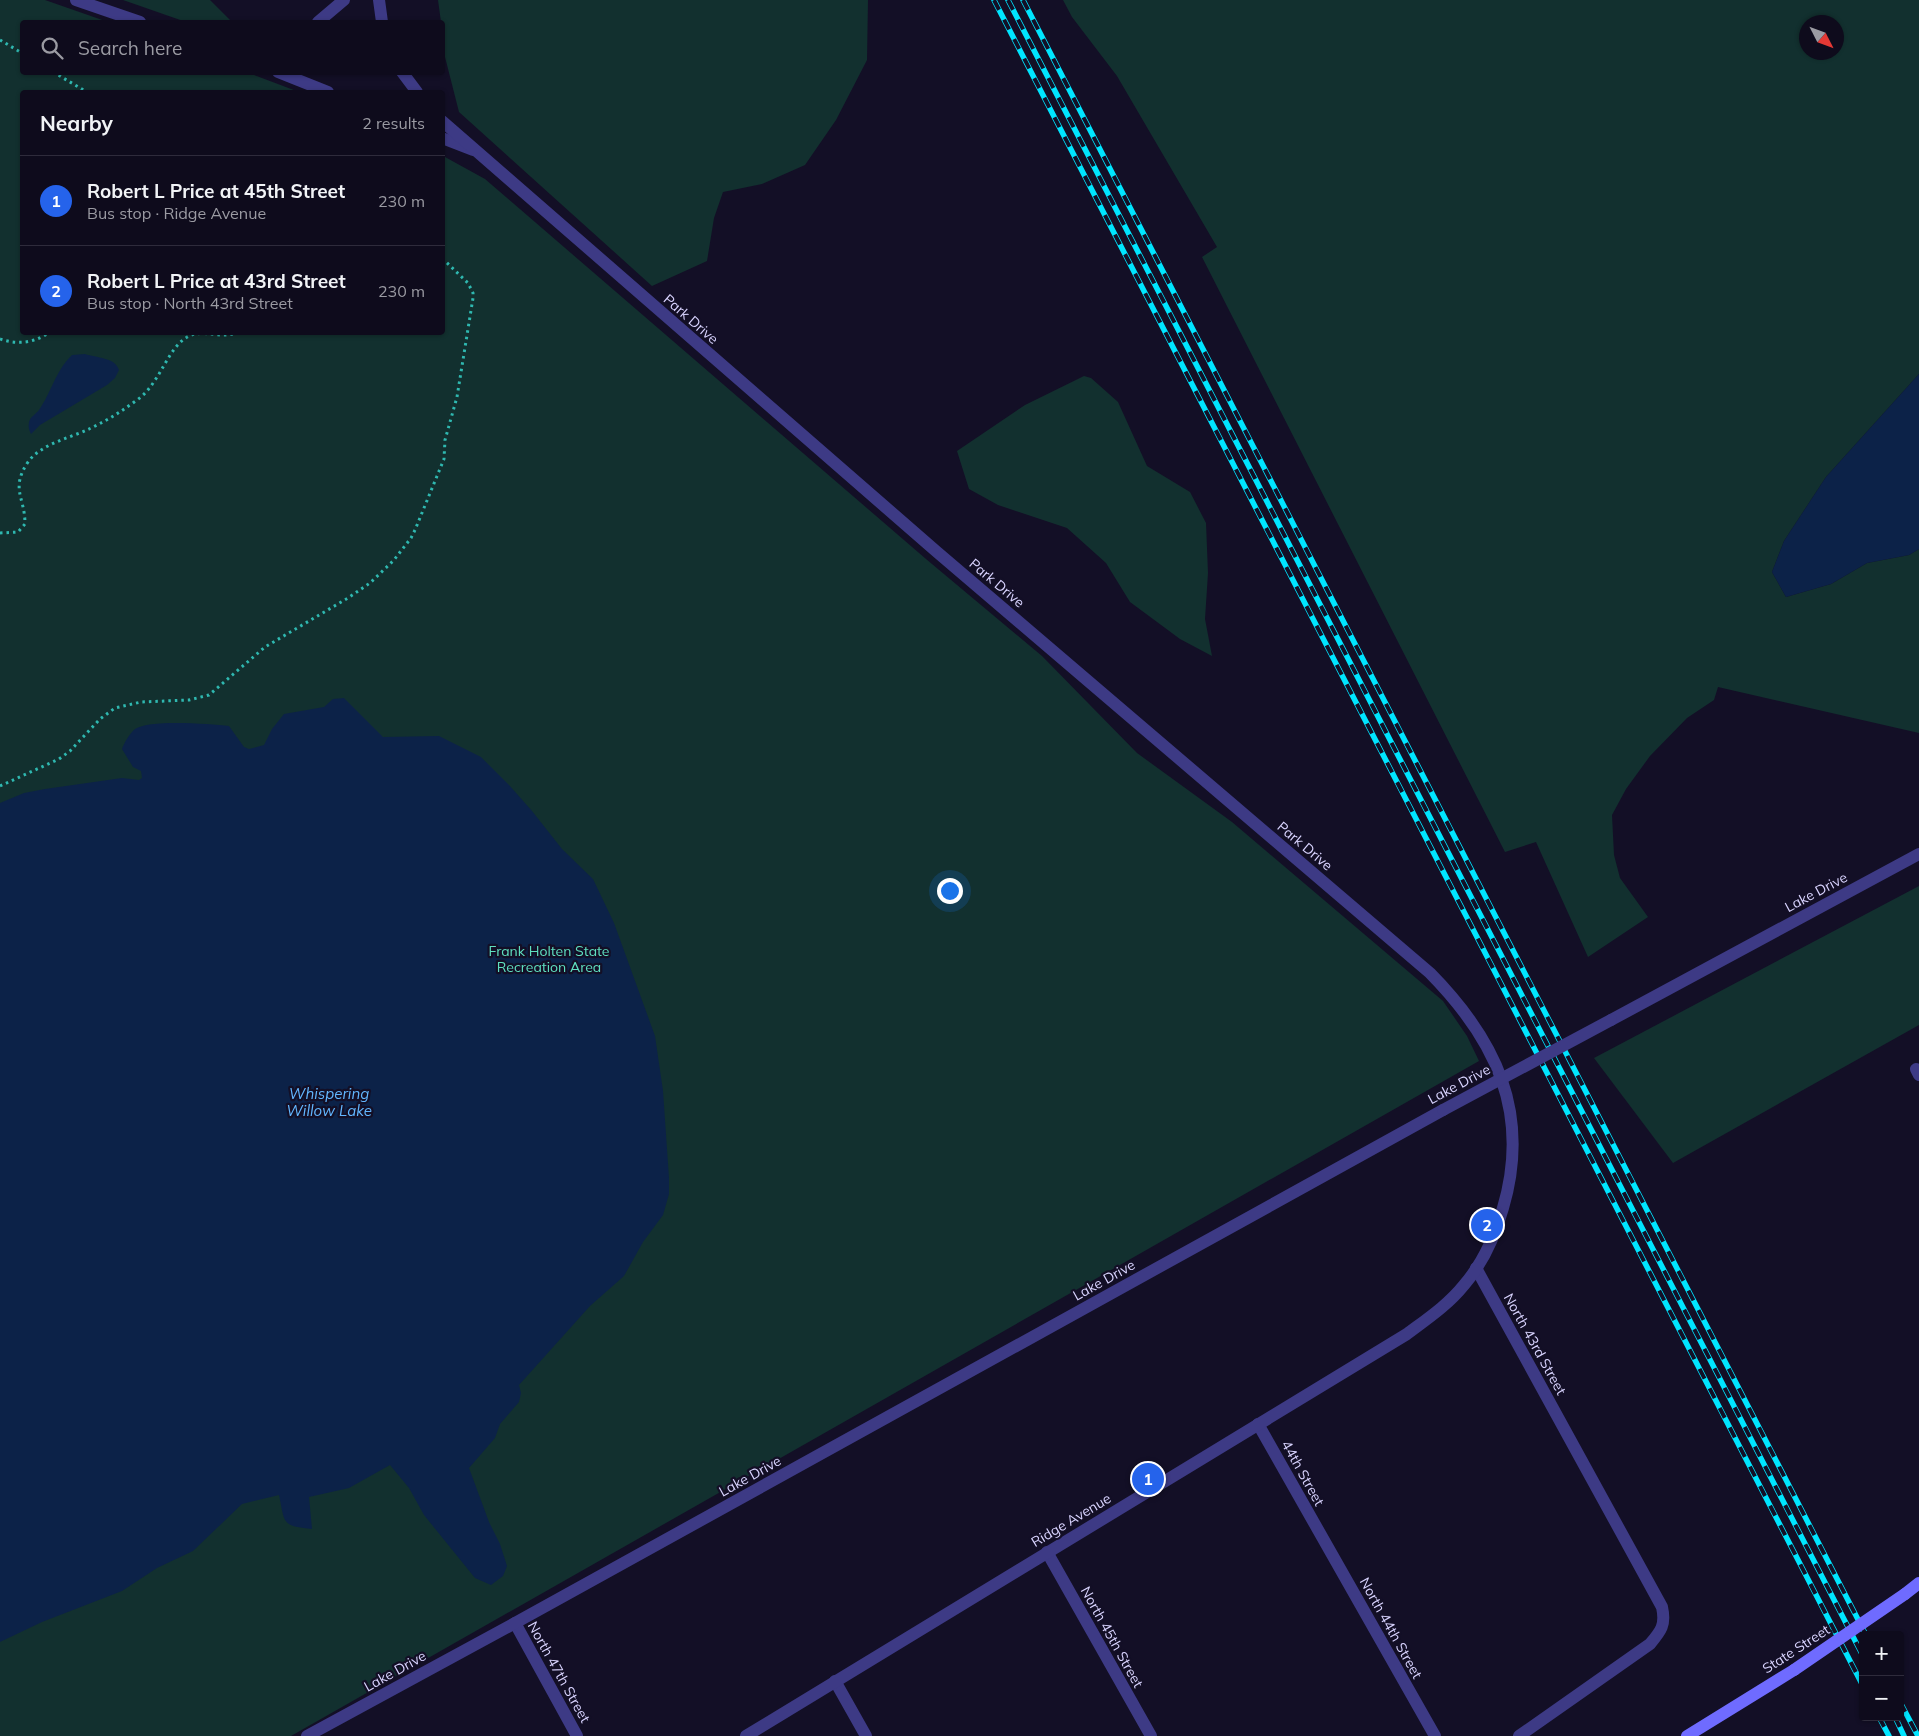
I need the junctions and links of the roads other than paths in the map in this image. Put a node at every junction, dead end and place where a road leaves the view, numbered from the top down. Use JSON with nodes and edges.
{"nodes":[{"id":1,"x":76,"y":0,"type":"edge"},
{"id":2,"x":344,"y":0,"type":"edge"},
{"id":3,"x":379,"y":0,"type":"edge"},
{"id":4,"x":134,"y":20,"type":"edge"},
{"id":5,"x":320,"y":20,"type":"edge"},
{"id":6,"x":381,"y":20,"type":"edge"},
{"id":7,"x":286,"y":75,"type":"edge"},
{"id":8,"x":404,"y":75,"type":"edge"},
{"id":9,"x":323,"y":90,"type":"edge"},
{"id":10,"x":415,"y":90,"type":"edge"},
{"id":11,"x":445,"y":125,"type":"edge"},
{"id":12,"x":445,"y":139,"type":"edge"},
{"id":13,"x":474,"y":150,"type":"junction"},
{"id":14,"x":1919,"y":854,"type":"edge"},
{"id":15,"x":1476,"y":1268,"type":"junction"},
{"id":16,"x":1258,"y":1424,"type":"junction"},
{"id":17,"x":1321,"y":1536,"type":"joint"},
{"id":18,"x":1047,"y":1552,"type":"junction"},
{"id":19,"x":1919,"y":1583,"type":"edge"},
{"id":20,"x":515,"y":1623,"type":"junction"},
{"id":21,"x":835,"y":1682,"type":"junction"},
{"id":22,"x":307,"y":1736,"type":"edge"},
{"id":23,"x":578,"y":1736,"type":"edge"},
{"id":24,"x":746,"y":1736,"type":"edge"},
{"id":25,"x":866,"y":1736,"type":"edge"},
{"id":26,"x":1151,"y":1736,"type":"edge"},
{"id":27,"x":1435,"y":1736,"type":"edge"},
{"id":28,"x":1520,"y":1736,"type":"edge"},
{"id":29,"x":1687,"y":1736,"type":"edge"}],
"edges":[{"from":1,"to":4,"type":"street"},
{"from":2,"to":5,"type":"street"},
{"from":3,"to":6,"type":"street"},
{"from":7,"to":9,"type":"street"},
{"from":8,"to":10,"type":"street"},
{"from":11,"to":13,"type":"street"},
{"from":12,"to":13,"type":"street","name":"Park Drive"},
{"from":13,"to":15,"type":"street","name":"Park Drive"},
{"from":14,"to":20,"type":"street","name":"Lake Drive","bridge":true},
{"from":15,"to":16,"type":"street","name":"Ridge Avenue"},
{"from":15,"to":28,"type":"street","name":"North 43rd Street"},
{"from":16,"to":17,"type":"street","name":"44th Street"},
{"from":16,"to":18,"type":"street","name":"Ridge Avenue"},
{"from":17,"to":27,"type":"street","name":"North 44th Street"},
{"from":18,"to":21,"type":"street","name":"Ridge Avenue"},
{"from":18,"to":26,"type":"street","name":"North 45th Street"},
{"from":19,"to":29,"type":"main road","name":"State Street","bridge":true},
{"from":20,"to":22,"type":"street","name":"Lake Drive"},
{"from":20,"to":23,"type":"street","name":"North 47th Street"},
{"from":21,"to":24,"type":"street","name":"Ridge Avenue"},
{"from":21,"to":25,"type":"street"}]}
